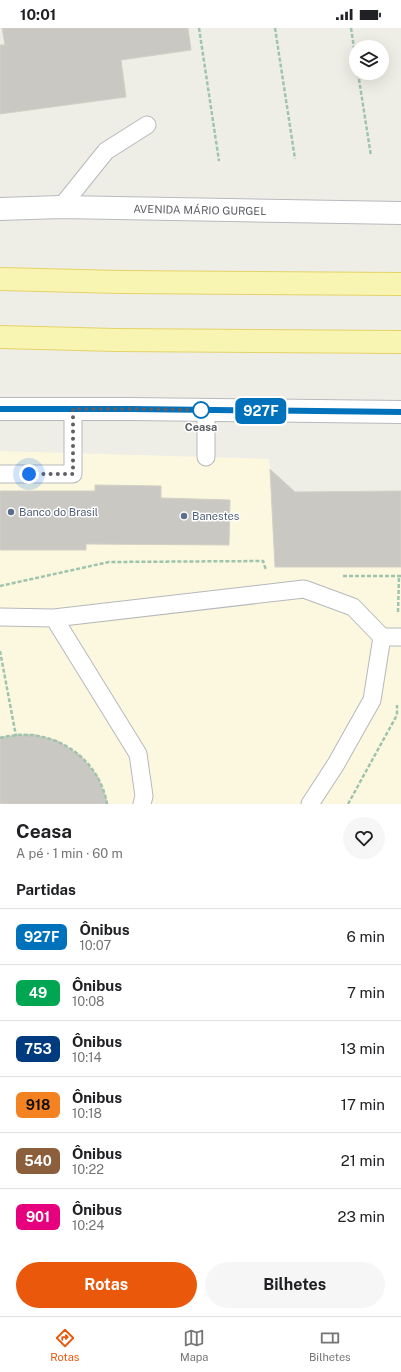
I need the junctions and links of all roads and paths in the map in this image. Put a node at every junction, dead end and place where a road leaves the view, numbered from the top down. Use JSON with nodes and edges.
{"nodes":[{"id":1,"x":199,"y":28,"type":"edge"},
{"id":2,"x":275,"y":28,"type":"edge"},
{"id":3,"x":351,"y":28,"type":"edge"},
{"id":4,"x":353,"y":40,"type":"edge"},
{"id":5,"x":359,"y":80,"type":"edge"},
{"id":6,"x":148,"y":125,"type":"dead end"},
{"id":7,"x":371,"y":156,"type":"dead end"},
{"id":8,"x":296,"y":159,"type":"dead end"},
{"id":9,"x":219,"y":161,"type":"dead end"},
{"id":10,"x":61,"y":207,"type":"junction"},
{"id":11,"x":0,"y":209,"type":"edge"},
{"id":12,"x":401,"y":213,"type":"edge"},
{"id":13,"x":0,"y":280,"type":"edge"},
{"id":14,"x":401,"y":284,"type":"edge"},
{"id":15,"x":0,"y":337,"type":"edge"},
{"id":16,"x":401,"y":342,"type":"edge"},
{"id":17,"x":0,"y":409,"type":"edge"},
{"id":18,"x":73,"y":409,"type":"junction"},
{"id":19,"x":206,"y":410,"type":"junction"},
{"id":20,"x":401,"y":412,"type":"edge"},
{"id":21,"x":206,"y":457,"type":"dead end"},
{"id":22,"x":0,"y":474,"type":"edge"},
{"id":23,"x":267,"y":571,"type":"dead end"},
{"id":24,"x":338,"y":576,"type":"dead end"},
{"id":25,"x":399,"y":576,"type":"dead end"},
{"id":26,"x":0,"y":586,"type":"edge"},
{"id":27,"x":0,"y":617,"type":"edge"},
{"id":28,"x":54,"y":618,"type":"junction"},
{"id":29,"x":382,"y":637,"type":"junction"},
{"id":30,"x":401,"y":637,"type":"edge"},
{"id":31,"x":0,"y":650,"type":"edge"},
{"id":32,"x":1,"y":658,"type":"edge"},
{"id":33,"x":16,"y":736,"type":"junction"},
{"id":34,"x":0,"y":738,"type":"edge"},
{"id":35,"x":107,"y":804,"type":"edge"},
{"id":36,"x":142,"y":804,"type":"edge"},
{"id":37,"x":310,"y":804,"type":"edge"}],
"edges":[{"from":1,"to":9,"type":"path"},
{"from":2,"to":8,"type":"path"},
{"from":3,"to":4,"type":"path"},
{"from":5,"to":7,"type":"path"},
{"from":6,"to":10,"type":"lane"},
{"from":10,"to":11,"type":"main road","name":"AVENIDA MÁRIO GURGEL"},
{"from":10,"to":12,"type":"main road","name":"AVENIDA MÁRIO GURGEL"},
{"from":13,"to":14,"type":"main road"},
{"from":15,"to":16,"type":"main road"},
{"from":17,"to":18,"type":"main road"},
{"from":18,"to":19,"type":"main road"},
{"from":18,"to":22,"type":"lane"},
{"from":19,"to":20,"type":"main road"},
{"from":19,"to":21,"type":"lane"},
{"from":23,"to":26,"type":"path"},
{"from":24,"to":25,"type":"path"},
{"from":27,"to":28,"type":"lane"},
{"from":28,"to":29,"type":"lane"},
{"from":28,"to":36,"type":"lane"},
{"from":29,"to":30,"type":"lane"},
{"from":29,"to":37,"type":"lane"},
{"from":31,"to":32,"type":"path"},
{"from":32,"to":33,"type":"path"},
{"from":33,"to":34,"type":"path"},
{"from":33,"to":35,"type":"path"}]}
